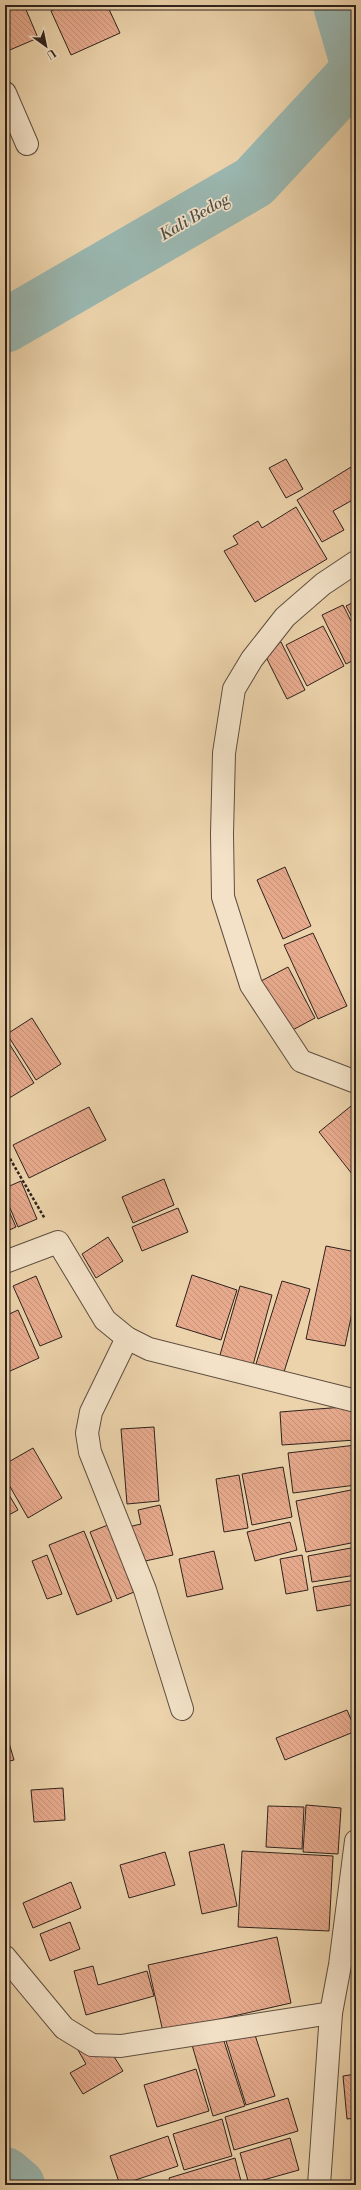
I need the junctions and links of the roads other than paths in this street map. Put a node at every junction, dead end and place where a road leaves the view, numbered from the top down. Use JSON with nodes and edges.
{"nodes":[{"id":1,"x":5,"y":93,"type":"edge"},
{"id":2,"x":27,"y":144,"type":"dead end"},
{"id":3,"x":356,"y":562,"type":"edge"},
{"id":4,"x":356,"y":1082,"type":"edge"},
{"id":5,"x":5,"y":1262,"type":"edge"},
{"id":6,"x":127,"y":1338,"type":"junction"},
{"id":7,"x":356,"y":1401,"type":"edge"},
{"id":8,"x":182,"y":1710,"type":"dead end"},
{"id":9,"x":356,"y":1841,"type":"edge"},
{"id":10,"x":5,"y":1958,"type":"edge"},
{"id":11,"x":348,"y":1964,"type":"edge"},
{"id":12,"x":331,"y":2013,"type":"junction"},
{"id":13,"x":319,"y":2185,"type":"edge"}],
"edges":[{"from":1,"to":2,"type":"street"},
{"from":3,"to":4,"type":"street"},
{"from":5,"to":6,"type":"street"},
{"from":6,"to":7,"type":"street"},
{"from":6,"to":8,"type":"street"},
{"from":9,"to":11,"type":"street"},
{"from":10,"to":12,"type":"street"},
{"from":11,"to":12,"type":"street"},
{"from":12,"to":13,"type":"street"}]}
